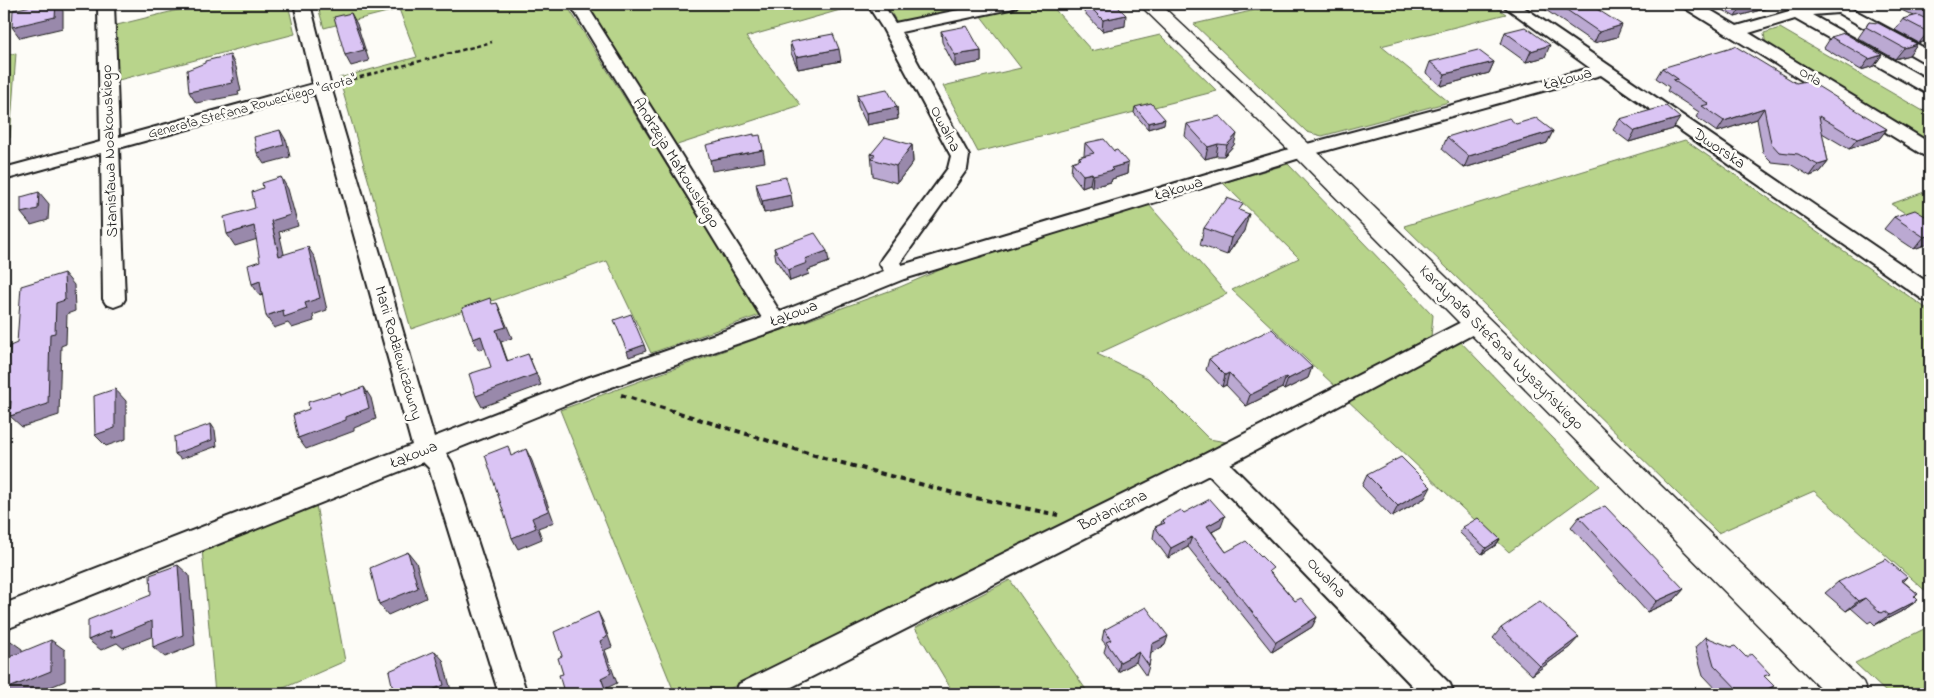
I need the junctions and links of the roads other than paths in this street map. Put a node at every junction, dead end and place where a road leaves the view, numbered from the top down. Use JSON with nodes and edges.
{"nodes":[{"id":1,"x":106,"y":4,"type":"edge"},
{"id":2,"x":302,"y":4,"type":"edge"},
{"id":3,"x":578,"y":4,"type":"edge"},
{"id":4,"x":875,"y":4,"type":"edge"},
{"id":5,"x":1010,"y":4,"type":"edge"},
{"id":6,"x":1150,"y":4,"type":"edge"},
{"id":7,"x":1508,"y":4,"type":"edge"},
{"id":8,"x":1689,"y":4,"type":"edge"},
{"id":9,"x":1799,"y":14,"type":"junction"},
{"id":10,"x":891,"y":29,"type":"junction"},
{"id":11,"x":1736,"y":32,"type":"junction"},
{"id":12,"x":1930,"y":58,"type":"edge"},
{"id":13,"x":1604,"y":69,"type":"junction"},
{"id":14,"x":322,"y":87,"type":"junction"},
{"id":15,"x":1930,"y":88,"type":"edge"},
{"id":16,"x":111,"y":146,"type":"junction"},
{"id":17,"x":1303,"y":151,"type":"junction"},
{"id":18,"x":1930,"y":151,"type":"edge"},
{"id":19,"x":11,"y":172,"type":"dead end"},
{"id":20,"x":897,"y":274,"type":"junction"},
{"id":21,"x":1930,"y":294,"type":"edge"},
{"id":22,"x":114,"y":299,"type":"dead end"},
{"id":23,"x":775,"y":322,"type":"junction"},
{"id":24,"x":1475,"y":323,"type":"junction"},
{"id":25,"x":426,"y":450,"type":"junction"},
{"id":26,"x":1212,"y":462,"type":"junction"},
{"id":27,"x":4,"y":617,"type":"edge"},
{"id":28,"x":513,"y":694,"type":"edge"},
{"id":29,"x":749,"y":694,"type":"edge"},
{"id":30,"x":1440,"y":694,"type":"edge"},
{"id":31,"x":1850,"y":694,"type":"edge"}],
"edges":[{"from":1,"to":16,"type":"street","name":"Stanisława Noakowskiego"},
{"from":2,"to":14,"type":"street","name":"Marii Rodziewiczówny"},
{"from":3,"to":23,"type":"street","name":"Andrzeja Małkowskiego"},
{"from":4,"to":10,"type":"street","name":"Owalna"},
{"from":5,"to":10,"type":"street"},
{"from":6,"to":17,"type":"main road","name":"Kardynała Stefana Wyszyńskiego"},
{"from":7,"to":13,"type":"street","name":"Dworska"},
{"from":8,"to":11,"type":"street","name":"Orla"},
{"from":9,"to":11,"type":"street"},
{"from":9,"to":12,"type":"street"},
{"from":9,"to":15,"type":"street"},
{"from":10,"to":20,"type":"street","name":"Owalna"},
{"from":11,"to":18,"type":"street","name":"Orla"},
{"from":13,"to":17,"type":"street","name":"Łąkowa"},
{"from":13,"to":21,"type":"street","name":"Dworska"},
{"from":14,"to":16,"type":"street","name":"Generała Stefana Roweckiego \"Grota\""},
{"from":14,"to":25,"type":"street","name":"Marii Rodziewiczówny"},
{"from":16,"to":19,"type":"street","name":"Generała Stefana Roweckiego \"Grota\""},
{"from":16,"to":22,"type":"street","name":"Stanisława Noakowskiego"},
{"from":17,"to":20,"type":"street","name":"Łąkowa"},
{"from":17,"to":24,"type":"main road","name":"Kardynała Stefana Wyszyńskiego"},
{"from":20,"to":23,"type":"street","name":"Łąkowa"},
{"from":23,"to":25,"type":"street","name":"Łąkowa"},
{"from":24,"to":26,"type":"street","name":"Botaniczna"},
{"from":24,"to":31,"type":"main road","name":"Kardynała Stefana Wyszyńskiego"},
{"from":25,"to":27,"type":"street","name":"Łąkowa"},
{"from":25,"to":28,"type":"street","name":"Marii Rodziewiczówny"},
{"from":26,"to":29,"type":"street","name":"Botaniczna"},
{"from":26,"to":30,"type":"street","name":"Owalna"}]}
